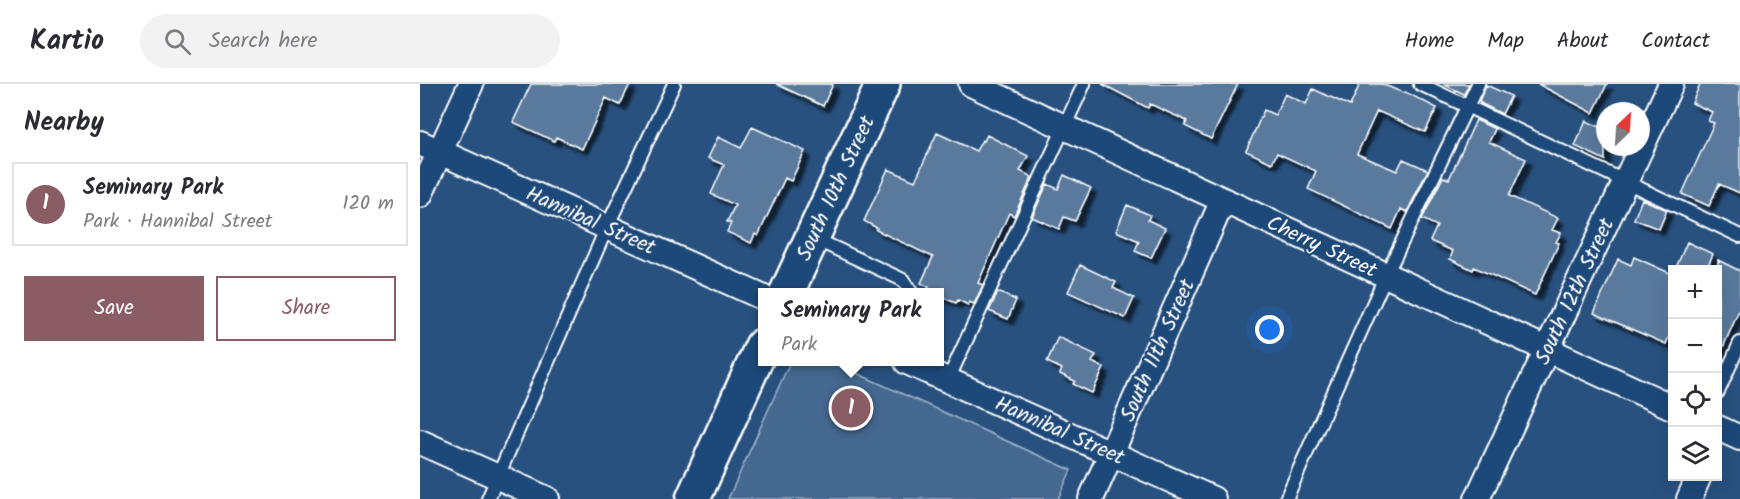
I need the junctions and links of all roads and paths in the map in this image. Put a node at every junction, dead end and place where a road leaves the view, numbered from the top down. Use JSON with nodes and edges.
{"nodes":[{"id":1,"x":471,"y":84,"type":"edge"},
{"id":2,"x":674,"y":84,"type":"edge"},
{"id":3,"x":882,"y":84,"type":"edge"},
{"id":4,"x":971,"y":84,"type":"edge"},
{"id":5,"x":1084,"y":84,"type":"edge"},
{"id":6,"x":1420,"y":84,"type":"edge"},
{"id":7,"x":1478,"y":84,"type":"edge"},
{"id":8,"x":1671,"y":84,"type":"edge"},
{"id":9,"x":1467,"y":107,"type":"junction"},
{"id":10,"x":1064,"y":127,"type":"junction"},
{"id":11,"x":430,"y":148,"type":"edge"},
{"id":12,"x":1626,"y":181,"type":"junction"},
{"id":13,"x":420,"y":195,"type":"edge"},
{"id":14,"x":1223,"y":200,"type":"junction"},
{"id":15,"x":607,"y":227,"type":"junction"},
{"id":16,"x":1740,"y":236,"type":"edge"},
{"id":17,"x":812,"y":238,"type":"junction"},
{"id":18,"x":1386,"y":275,"type":"junction"},
{"id":19,"x":789,"y":288,"type":"edge"},
{"id":20,"x":908,"y":288,"type":"edge"},
{"id":21,"x":758,"y":295,"type":"edge"},
{"id":22,"x":1740,"y":344,"type":"edge"},
{"id":23,"x":1547,"y":349,"type":"junction"},
{"id":24,"x":758,"y":355,"type":"edge"},
{"id":25,"x":916,"y":366,"type":"edge"},
{"id":26,"x":948,"y":380,"type":"junction"},
{"id":27,"x":1722,"y":383,"type":"edge"},
{"id":28,"x":1668,"y":405,"type":"edge"},
{"id":29,"x":420,"y":442,"type":"edge"},
{"id":30,"x":1111,"y":453,"type":"junction"},
{"id":31,"x":498,"y":477,"type":"junction"},
{"id":32,"x":1697,"y":481,"type":"edge"},
{"id":33,"x":488,"y":499,"type":"edge"},
{"id":34,"x":547,"y":499,"type":"edge"},
{"id":35,"x":693,"y":499,"type":"edge"},
{"id":36,"x":1091,"y":499,"type":"edge"},
{"id":37,"x":1213,"y":499,"type":"edge"},
{"id":38,"x":1286,"y":499,"type":"edge"},
{"id":39,"x":1477,"y":499,"type":"edge"},
{"id":40,"x":1689,"y":499,"type":"edge"}],
"edges":[{"from":1,"to":11,"type":"street"},
{"from":2,"to":15,"type":"lane"},
{"from":3,"to":17,"type":"main road","name":"South 10th Street"},
{"from":4,"to":10,"type":"street","name":"Cherry Street"},
{"from":5,"to":10,"type":"lane"},
{"from":6,"to":9,"type":"lane"},
{"from":7,"to":9,"type":"lane"},
{"from":8,"to":12,"type":"street","name":"South 12th Street"},
{"from":9,"to":12,"type":"lane"},
{"from":9,"to":18,"type":"lane"},
{"from":10,"to":14,"type":"street","name":"Cherry Street"},
{"from":10,"to":26,"type":"lane"},
{"from":11,"to":13,"type":"street"},
{"from":11,"to":15,"type":"street","name":"Hannibal Street"},
{"from":12,"to":16,"type":"lane"},
{"from":12,"to":23,"type":"street","name":"South 12th Street"},
{"from":14,"to":18,"type":"street","name":"Cherry Street"},
{"from":14,"to":30,"type":"street","name":"South 11th Street"},
{"from":15,"to":21,"type":"street","name":"Hannibal Street"},
{"from":15,"to":31,"type":"lane"},
{"from":17,"to":19,"type":"main road","name":"South 10th Street"},
{"from":17,"to":20,"type":"lane"},
{"from":18,"to":23,"type":"street","name":"Cherry Street"},
{"from":18,"to":38,"type":"lane"},
{"from":22,"to":27,"type":"lane"},
{"from":23,"to":28,"type":"street","name":"Cherry Street"},
{"from":23,"to":39,"type":"street","name":"South 12th Street"},
{"from":24,"to":35,"type":"main road"},
{"from":25,"to":26,"type":"street","name":"Hannibal Street"},
{"from":26,"to":30,"type":"street","name":"Hannibal Street"},
{"from":29,"to":31,"type":"street"},
{"from":30,"to":36,"type":"street","name":"South 11th Street"},
{"from":30,"to":37,"type":"street","name":"Hannibal Street"},
{"from":31,"to":33,"type":"lane"},
{"from":31,"to":34,"type":"street"},
{"from":32,"to":40,"type":"street"}]}
